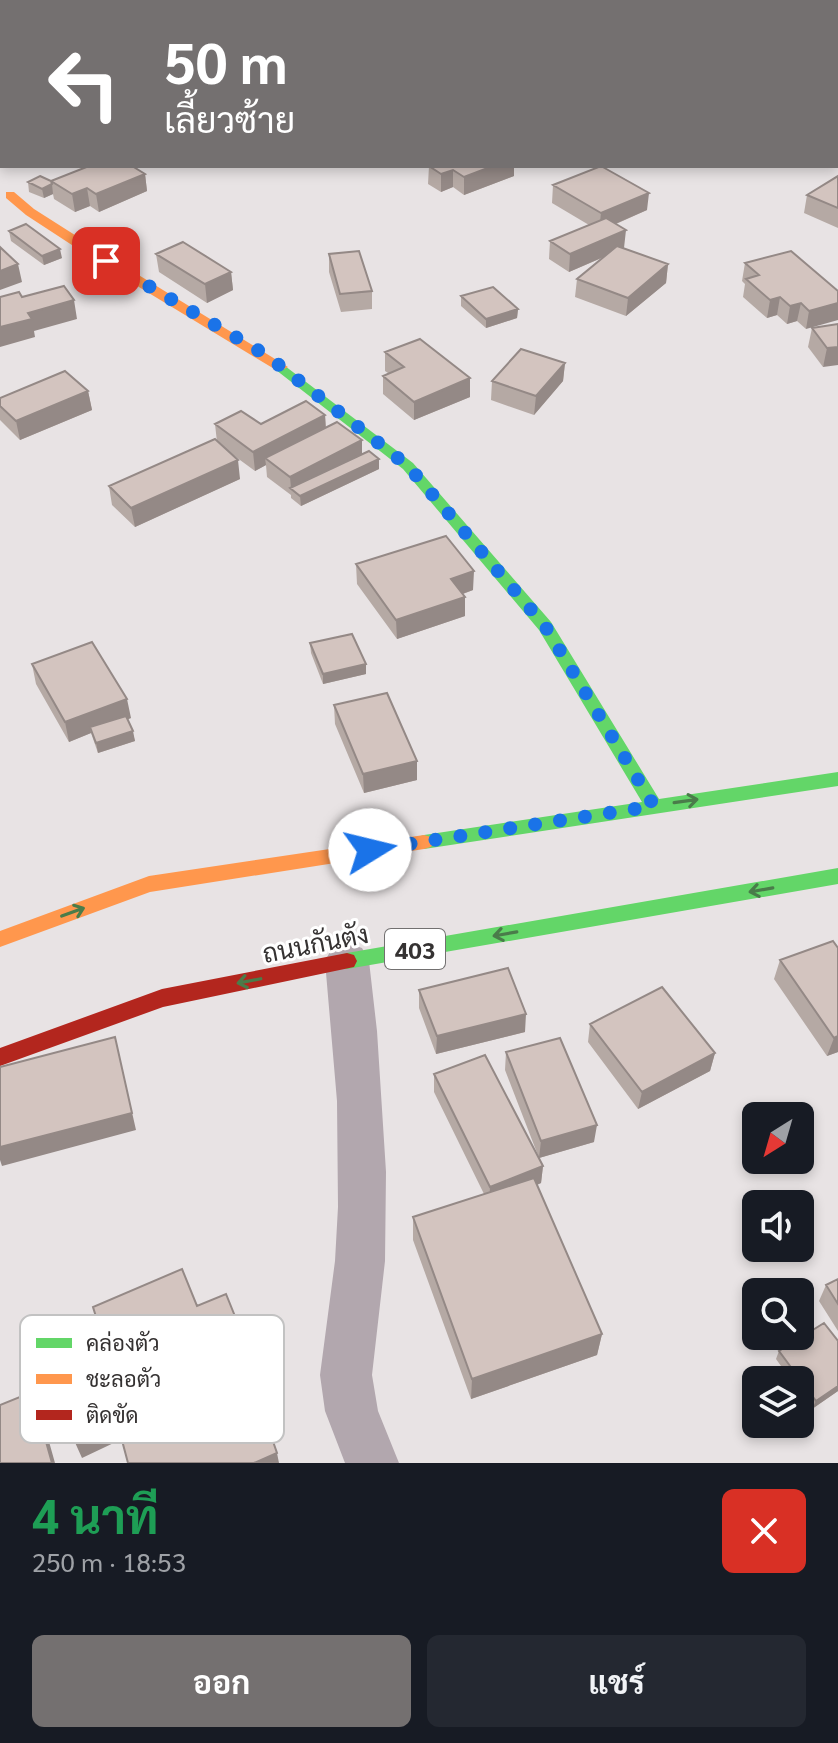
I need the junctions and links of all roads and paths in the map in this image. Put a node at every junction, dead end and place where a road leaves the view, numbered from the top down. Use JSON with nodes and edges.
{"nodes":[{"id":1,"x":10,"y":195,"type":"dead end"},
{"id":2,"x":838,"y":779,"type":"edge"},
{"id":3,"x":654,"y":806,"type":"junction"},
{"id":4,"x":838,"y":876,"type":"edge"},
{"id":5,"x":0,"y":939,"type":"edge"},
{"id":6,"x":347,"y":961,"type":"junction"},
{"id":7,"x":0,"y":1057,"type":"edge"},
{"id":8,"x":372,"y":1463,"type":"edge"}],
"edges":[{"from":1,"to":3,"type":"main road"},
{"from":3,"to":2,"type":"main road","one_way":true},
{"from":5,"to":3,"type":"main road","one_way":true},
{"from":4,"to":6,"type":"main road","name":"ถนนกันตัง","number":"403","one_way":true},
{"from":6,"to":7,"type":"main road","name":"ถนนกันตัง","number":"403","one_way":true},
{"from":6,"to":8,"type":"street"}]}
